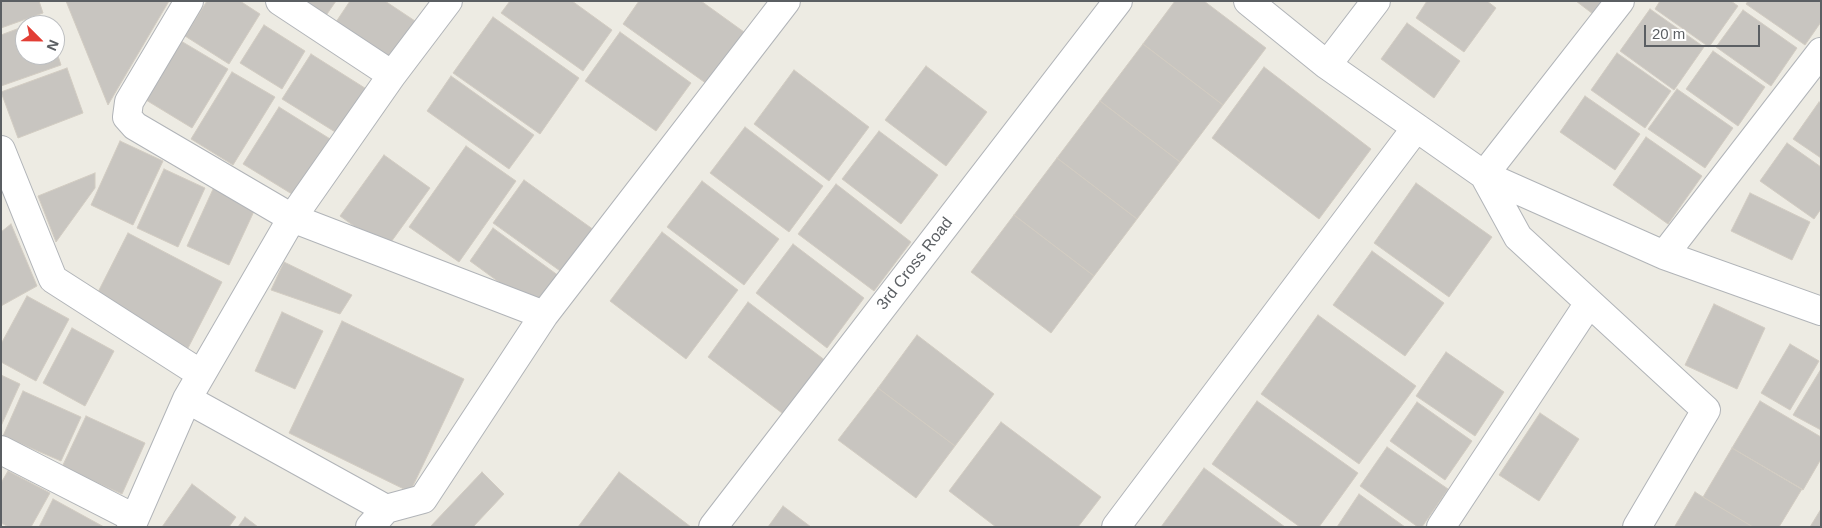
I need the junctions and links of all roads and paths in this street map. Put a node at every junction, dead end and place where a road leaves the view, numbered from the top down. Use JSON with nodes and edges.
{"nodes":[{"id":1,"x":189,"y":1,"type":"edge"},
{"id":2,"x":280,"y":1,"type":"edge"},
{"id":3,"x":448,"y":1,"type":"edge"},
{"id":4,"x":786,"y":1,"type":"edge"},
{"id":5,"x":1118,"y":1,"type":"edge"},
{"id":6,"x":1248,"y":1,"type":"edge"},
{"id":7,"x":1376,"y":1,"type":"edge"},
{"id":8,"x":1620,"y":1,"type":"edge"},
{"id":9,"x":1821,"y":52,"type":"edge"},
{"id":10,"x":1327,"y":65,"type":"junction"},
{"id":11,"x":392,"y":75,"type":"junction"},
{"id":12,"x":1416,"y":128,"type":"junction"},
{"id":13,"x":1,"y":150,"type":"edge"},
{"id":14,"x":1484,"y":175,"type":"junction"},
{"id":15,"x":292,"y":218,"type":"junction"},
{"id":16,"x":1664,"y":255,"type":"junction"},
{"id":17,"x":1589,"y":303,"type":"junction"},
{"id":18,"x":1821,"y":311,"type":"edge"},
{"id":19,"x":544,"y":315,"type":"junction"},
{"id":20,"x":201,"y":374,"type":"junction"},
{"id":21,"x":187,"y":398,"type":"junction"},
{"id":22,"x":1,"y":450,"type":"edge"},
{"id":23,"x":378,"y":518,"type":"edge"},
{"id":24,"x":132,"y":523,"type":"edge"},
{"id":25,"x":713,"y":527,"type":"edge"},
{"id":26,"x":1116,"y":527,"type":"edge"},
{"id":27,"x":1441,"y":527,"type":"edge"},
{"id":28,"x":1637,"y":527,"type":"edge"}],
"edges":[{"from":1,"to":15,"type":"street"},
{"from":2,"to":11,"type":"street"},
{"from":3,"to":11,"type":"street"},
{"from":4,"to":19,"type":"street"},
{"from":5,"to":25,"type":"street","name":"3rd Cross Road"},
{"from":6,"to":10,"type":"street"},
{"from":7,"to":10,"type":"street"},
{"from":8,"to":14,"type":"street"},
{"from":9,"to":16,"type":"street"},
{"from":10,"to":12,"type":"street"},
{"from":11,"to":15,"type":"street"},
{"from":12,"to":14,"type":"street"},
{"from":12,"to":26,"type":"street"},
{"from":13,"to":20,"type":"street"},
{"from":14,"to":16,"type":"street"},
{"from":14,"to":17,"type":"street"},
{"from":15,"to":19,"type":"street"},
{"from":15,"to":20,"type":"street"},
{"from":16,"to":18,"type":"street"},
{"from":17,"to":27,"type":"street"},
{"from":17,"to":28,"type":"street"},
{"from":19,"to":23,"type":"street"},
{"from":20,"to":21,"type":"street"},
{"from":21,"to":23,"type":"street"},
{"from":21,"to":24,"type":"street"},
{"from":22,"to":24,"type":"street"}]}
